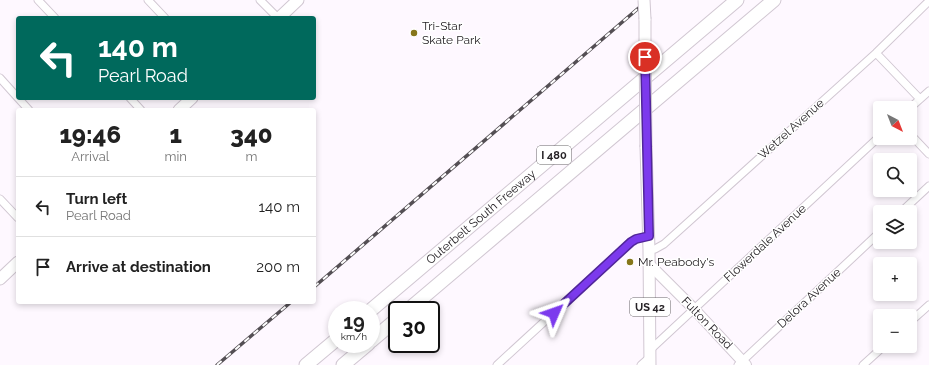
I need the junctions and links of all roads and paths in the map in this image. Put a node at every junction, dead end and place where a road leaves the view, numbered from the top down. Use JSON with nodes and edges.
{"nodes":[{"id":1,"x":38,"y":0,"type":"edge"},
{"id":2,"x":148,"y":0,"type":"edge"},
{"id":3,"x":260,"y":0,"type":"edge"},
{"id":4,"x":298,"y":0,"type":"edge"},
{"id":5,"x":644,"y":0,"type":"edge"},
{"id":6,"x":737,"y":0,"type":"edge"},
{"id":7,"x":774,"y":0,"type":"edge"},
{"id":8,"x":929,"y":1,"type":"edge"},
{"id":9,"x":53,"y":16,"type":"edge"},
{"id":10,"x":163,"y":16,"type":"edge"},
{"id":11,"x":276,"y":16,"type":"edge"},
{"id":12,"x":280,"y":16,"type":"edge"},
{"id":13,"x":876,"y":53,"type":"junction"},
{"id":14,"x":0,"y":78,"type":"edge"},
{"id":15,"x":929,"y":91,"type":"edge"},
{"id":16,"x":16,"y":96,"type":"edge"},
{"id":17,"x":920,"y":99,"type":"junction"},
{"id":18,"x":20,"y":100,"type":"edge"},
{"id":19,"x":132,"y":100,"type":"edge"},
{"id":20,"x":190,"y":100,"type":"edge"},
{"id":21,"x":917,"y":102,"type":"edge"},
{"id":22,"x":27,"y":108,"type":"edge"},
{"id":23,"x":139,"y":108,"type":"edge"},
{"id":24,"x":181,"y":108,"type":"edge"},
{"id":25,"x":917,"y":141,"type":"edge"},
{"id":26,"x":873,"y":143,"type":"edge"},
{"id":27,"x":929,"y":154,"type":"edge"},
{"id":28,"x":929,"y":186,"type":"edge"},
{"id":29,"x":0,"y":199,"type":"edge"},
{"id":30,"x":909,"y":205,"type":"edge"},
{"id":31,"x":16,"y":216,"type":"edge"},
{"id":32,"x":649,"y":236,"type":"junction"},
{"id":33,"x":873,"y":239,"type":"edge"},
{"id":34,"x":649,"y":250,"type":"junction"},
{"id":35,"x":16,"y":264,"type":"edge"},
{"id":36,"x":650,"y":265,"type":"junction"},
{"id":37,"x":0,"y":279,"type":"edge"},
{"id":38,"x":419,"y":301,"type":"edge"},
{"id":39,"x":380,"y":302,"type":"edge"},
{"id":40,"x":929,"y":304,"type":"edge"},
{"id":41,"x":694,"y":309,"type":"junction"},
{"id":42,"x":917,"y":315,"type":"edge"},
{"id":43,"x":388,"y":327,"type":"edge"},
{"id":44,"x":380,"y":333,"type":"edge"},
{"id":45,"x":328,"y":347,"type":"edge"},
{"id":46,"x":357,"y":353,"type":"edge"},
{"id":47,"x":876,"y":353,"type":"edge"},
{"id":48,"x":650,"y":357,"type":"edge"},
{"id":49,"x":742,"y":364,"type":"edge"},
{"id":50,"x":306,"y":365,"type":"edge"},
{"id":51,"x":343,"y":365,"type":"edge"},
{"id":52,"x":497,"y":365,"type":"edge"},
{"id":53,"x":641,"y":365,"type":"edge"},
{"id":54,"x":863,"y":365,"type":"edge"}],
"edges":[{"from":1,"to":9,"type":"street"},
{"from":2,"to":10,"type":"street"},
{"from":3,"to":11,"type":"street"},
{"from":4,"to":12,"type":"main road"},
{"from":5,"to":32,"type":"main road","number":"US 42","bridge":true},
{"from":6,"to":39,"type":"highway","name":"Outerbelt South Freeway","number":"I 480"},
{"from":7,"to":38,"type":"highway","name":"Outerbelt South Freeway","number":"I 480"},
{"from":8,"to":13,"type":"street","name":"Wetzel Avenue"},
{"from":13,"to":17,"type":"street"},
{"from":13,"to":34,"type":"street","name":"Wetzel Avenue"},
{"from":14,"to":16,"type":"street"},
{"from":15,"to":17,"type":"street"},
{"from":17,"to":21,"type":"street"},
{"from":18,"to":22,"type":"street"},
{"from":19,"to":23,"type":"street"},
{"from":20,"to":24,"type":"main road"},
{"from":25,"to":27,"type":"street"},
{"from":26,"to":41,"type":"street","name":"Flowerdale Avenue"},
{"from":28,"to":30,"type":"street"},
{"from":29,"to":31,"type":"street"},
{"from":32,"to":34,"type":"main road","number":"US 42"},
{"from":32,"to":52,"type":"street"},
{"from":33,"to":49,"type":"street","name":"Delora Avenue"},
{"from":34,"to":36,"type":"main road","number":"US 42"},
{"from":35,"to":37,"type":"main road"},
{"from":36,"to":41,"type":"main road","name":"Fulton Road"},
{"from":36,"to":48,"type":"main road","number":"US 42"},
{"from":40,"to":42,"type":"street"},
{"from":41,"to":48,"type":"street","name":"Flowerdale Avenue"},
{"from":41,"to":49,"type":"main road","name":"Fulton Road"},
{"from":43,"to":44,"type":"highway"},
{"from":45,"to":50,"type":"highway"},
{"from":46,"to":51,"type":"highway"},
{"from":47,"to":54,"type":"street"},
{"from":48,"to":53,"type":"street","name":"Flowerdale Avenue"}]}
